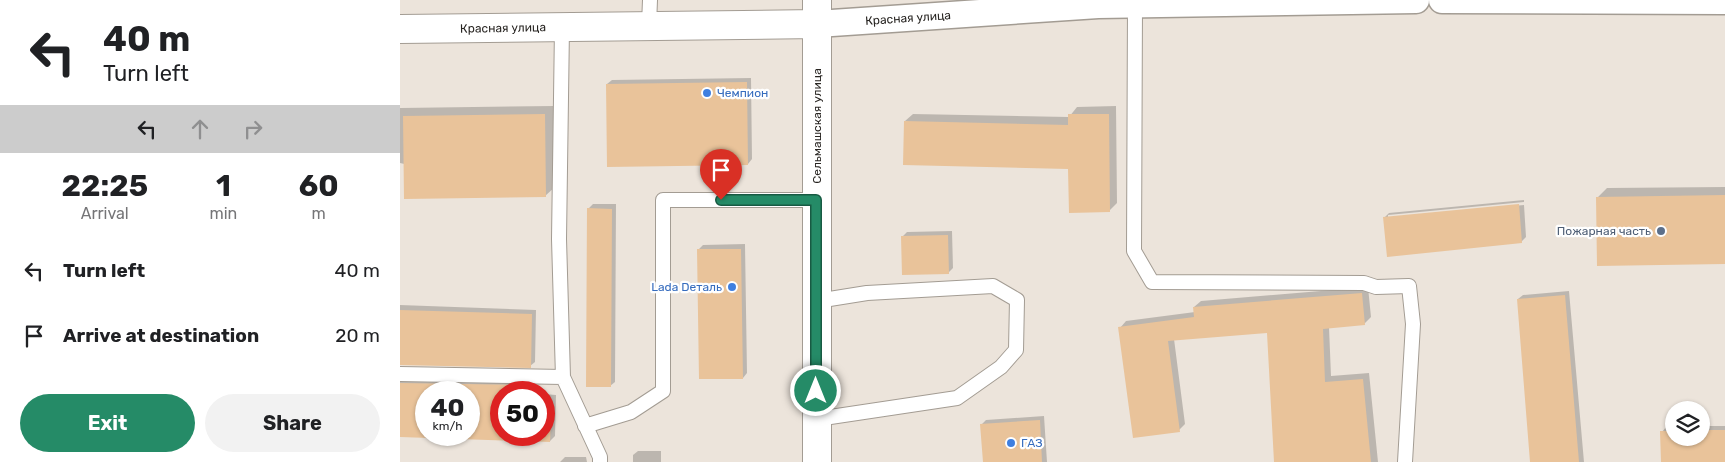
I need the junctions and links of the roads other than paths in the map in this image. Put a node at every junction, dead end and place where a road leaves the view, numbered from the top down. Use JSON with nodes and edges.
{"nodes":[{"id":1,"x":1416,"y":0,"type":"edge"},
{"id":2,"x":1442,"y":0,"type":"edge"},
{"id":3,"x":1725,"y":1,"type":"edge"},
{"id":4,"x":1135,"y":4,"type":"junction"},
{"id":5,"x":817,"y":12,"type":"edge"},
{"id":6,"x":650,"y":13,"type":"edge"},
{"id":7,"x":562,"y":27,"type":"junction"},
{"id":8,"x":400,"y":29,"type":"edge"},
{"id":9,"x":816,"y":200,"type":"junction"},
{"id":10,"x":817,"y":301,"type":"junction"},
{"id":11,"x":400,"y":374,"type":"edge"},
{"id":12,"x":564,"y":377,"type":"junction"},
{"id":13,"x":817,"y":419,"type":"junction"},
{"id":14,"x":585,"y":426,"type":"junction"},
{"id":15,"x":600,"y":462,"type":"edge"},
{"id":16,"x":817,"y":462,"type":"edge"},
{"id":17,"x":1405,"y":462,"type":"edge"}],
"edges":[{"from":1,"to":4,"type":"street","name":"Красная улица"},
{"from":2,"to":3,"type":"street"},
{"from":4,"to":5,"type":"street","name":"Красная улица"},
{"from":4,"to":17,"type":"lane"},
{"from":5,"to":6,"type":"main road","name":"Красная улица"},
{"from":5,"to":9,"type":"main road","name":"Сельмашская улица"},
{"from":6,"to":7,"type":"main road","name":"Красная улица"},
{"from":7,"to":8,"type":"main road","name":"Красная улица"},
{"from":7,"to":12,"type":"lane"},
{"from":9,"to":10,"type":"main road","name":"Сельмашская улица"},
{"from":9,"to":14,"type":"lane"},
{"from":10,"to":13,"type":"main road","name":"Сельмашская улица"},
{"from":10,"to":13,"type":"lane"},
{"from":11,"to":12,"type":"lane"},
{"from":12,"to":14,"type":"lane"},
{"from":13,"to":16,"type":"main road","name":"Сельмашская улица"},
{"from":14,"to":15,"type":"lane"}]}
